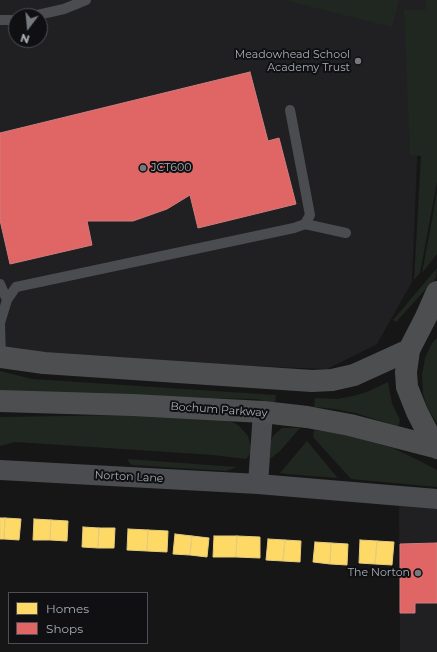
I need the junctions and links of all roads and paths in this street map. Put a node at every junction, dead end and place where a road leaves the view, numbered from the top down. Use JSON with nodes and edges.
{"nodes":[{"id":1,"x":86,"y":0,"type":"edge"},
{"id":2,"x":48,"y":13,"type":"edge"},
{"id":3,"x":290,"y":110,"type":"dead end"},
{"id":4,"x":305,"y":224,"type":"junction"},
{"id":5,"x":346,"y":233,"type":"dead end"},
{"id":6,"x":0,"y":284,"type":"edge"},
{"id":7,"x":437,"y":292,"type":"edge"},
{"id":8,"x":7,"y":300,"type":"junction"},
{"id":9,"x":432,"y":315,"type":"edge"},
{"id":10,"x":409,"y":350,"type":"junction"},
{"id":11,"x":0,"y":358,"type":"edge"},
{"id":12,"x":0,"y":401,"type":"edge"},
{"id":13,"x":263,"y":412,"type":"junction"},
{"id":14,"x":436,"y":448,"type":"edge"},
{"id":15,"x":0,"y":470,"type":"edge"},
{"id":16,"x":258,"y":484,"type":"junction"},
{"id":17,"x":437,"y":499,"type":"edge"}],
"edges":[{"from":1,"to":2,"type":"lane"},
{"from":3,"to":4,"type":"lane"},
{"from":4,"to":5,"type":"lane"},
{"from":4,"to":8,"type":"lane"},
{"from":6,"to":8,"type":"lane"},
{"from":7,"to":9,"type":"highway"},
{"from":8,"to":11,"type":"lane"},
{"from":9,"to":10,"type":"highway"},
{"from":10,"to":11,"type":"highway"},
{"from":10,"to":14,"type":"highway"},
{"from":12,"to":13,"type":"highway","name":"Bochum Parkway"},
{"from":13,"to":14,"type":"highway","name":"Bochum Parkway"},
{"from":13,"to":16,"type":"street"},
{"from":15,"to":16,"type":"street","name":"Norton Lane"},
{"from":16,"to":17,"type":"street","name":"Norton Lane"}]}
